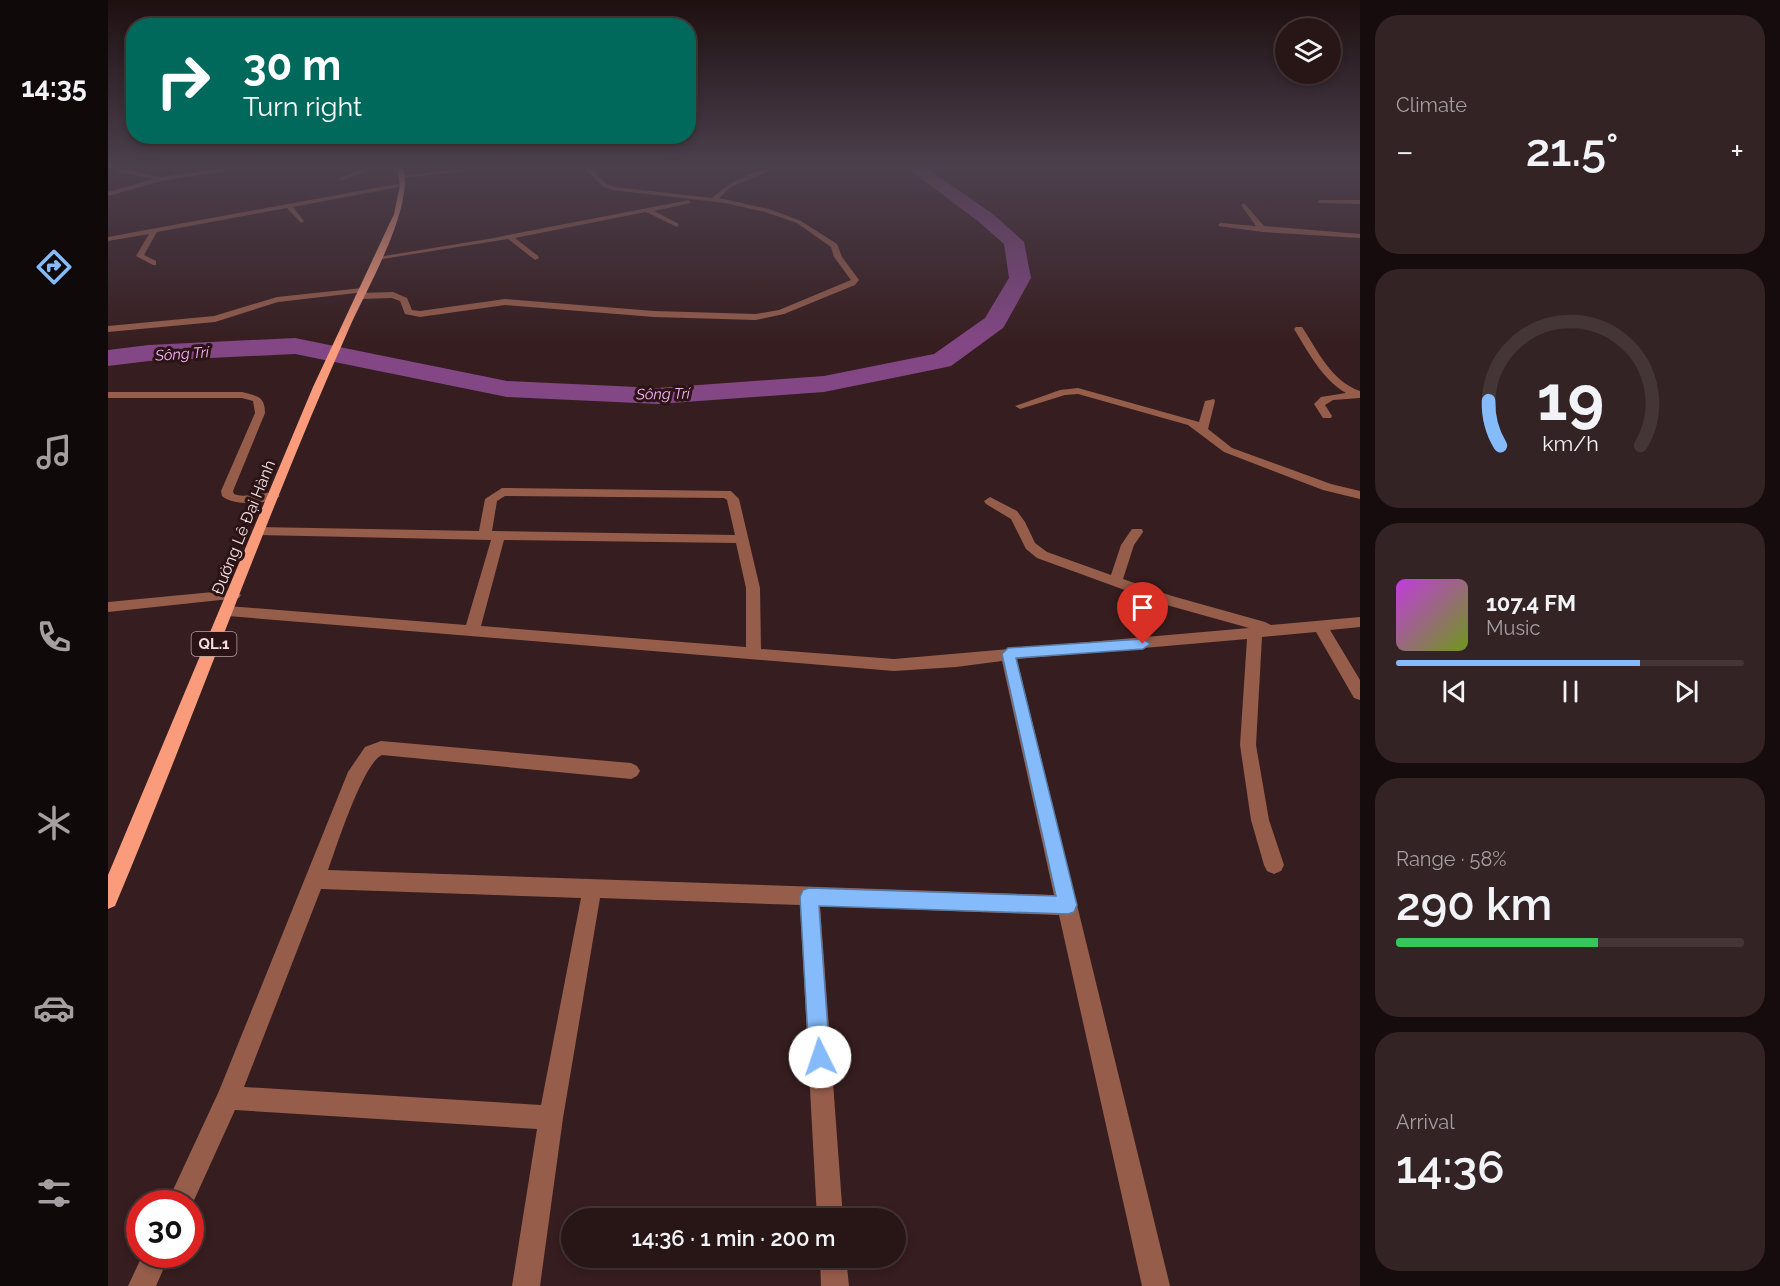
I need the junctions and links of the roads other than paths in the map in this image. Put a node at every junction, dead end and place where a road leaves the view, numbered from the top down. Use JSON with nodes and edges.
{"nodes":[{"id":1,"x":175,"y":227,"type":"edge"},
{"id":2,"x":391,"y":227,"type":"edge"},
{"id":3,"x":561,"y":227,"type":"edge"},
{"id":4,"x":805,"y":227,"type":"edge"},
{"id":5,"x":1221,"y":227,"type":"edge"},
{"id":6,"x":1237,"y":227,"type":"edge"},
{"id":7,"x":1261,"y":227,"type":"edge"},
{"id":8,"x":1263,"y":230,"type":"junction"},
{"id":9,"x":155,"y":231,"type":"junction"},
{"id":10,"x":1223,"y":232,"type":"dead end"},
{"id":11,"x":1360,"y":236,"type":"edge"},
{"id":12,"x":510,"y":237,"type":"junction"},
{"id":13,"x":108,"y":238,"type":"edge"},
{"id":14,"x":376,"y":258,"type":"junction"},
{"id":15,"x":535,"y":258,"type":"dead end"},
{"id":16,"x":153,"y":262,"type":"dead end"},
{"id":17,"x":360,"y":293,"type":"junction"},
{"id":18,"x":208,"y":310,"type":"dead end"},
{"id":19,"x":108,"y":323,"type":"edge"},
{"id":20,"x":108,"y":329,"type":"edge"},
{"id":21,"x":1299,"y":329,"type":"dead end"},
{"id":22,"x":108,"y":395,"type":"edge"},
{"id":23,"x":1360,"y":396,"type":"edge"},
{"id":24,"x":1210,"y":401,"type":"dead end"},
{"id":25,"x":1020,"y":406,"type":"dead end"},
{"id":26,"x":1327,"y":416,"type":"dead end"},
{"id":27,"x":1203,"y":428,"type":"junction"},
{"id":28,"x":1360,"y":495,"type":"edge"},
{"id":29,"x":274,"y":496,"type":"junction"},
{"id":30,"x":990,"y":501,"type":"dead end"},
{"id":31,"x":258,"y":531,"type":"junction"},
{"id":32,"x":1137,"y":532,"type":"dead end"},
{"id":33,"x":492,"y":534,"type":"junction"},
{"id":34,"x":742,"y":539,"type":"junction"},
{"id":35,"x":1116,"y":580,"type":"junction"},
{"id":36,"x":234,"y":595,"type":"junction"},
{"id":37,"x":108,"y":607,"type":"edge"},
{"id":38,"x":228,"y":611,"type":"junction"},
{"id":39,"x":1360,"y":622,"type":"edge"},
{"id":40,"x":1321,"y":627,"type":"junction"},
{"id":41,"x":472,"y":631,"type":"junction"},
{"id":42,"x":1276,"y":631,"type":"junction"},
{"id":43,"x":1255,"y":632,"type":"junction"},
{"id":44,"x":1008,"y":654,"type":"junction"},
{"id":45,"x":754,"y":655,"type":"junction"},
{"id":46,"x":1360,"y":694,"type":"edge"},
{"id":47,"x":631,"y":771,"type":"dead end"},
{"id":48,"x":1274,"y":865,"type":"dead end"},
{"id":49,"x":314,"y":879,"type":"junction"},
{"id":50,"x":592,"y":889,"type":"junction"},
{"id":51,"x":809,"y":897,"type":"junction"},
{"id":52,"x":108,"y":899,"type":"edge"},
{"id":53,"x":1068,"y":905,"type":"junction"},
{"id":54,"x":228,"y":1098,"type":"junction"},
{"id":55,"x":552,"y":1118,"type":"junction"},
{"id":56,"x":186,"y":1190,"type":"edge"},
{"id":57,"x":829,"y":1208,"type":"edge"},
{"id":58,"x":150,"y":1268,"type":"edge"},
{"id":59,"x":834,"y":1268,"type":"edge"},
{"id":60,"x":142,"y":1286,"type":"edge"},
{"id":61,"x":526,"y":1286,"type":"edge"},
{"id":62,"x":835,"y":1286,"type":"edge"},
{"id":63,"x":1156,"y":1286,"type":"edge"}],
"edges":[{"from":1,"to":9,"type":"street"},
{"from":2,"to":14,"type":"main road","name":"Đường Lê Đại Hành","number":"QL.1"},
{"from":3,"to":12,"type":"street"},
{"from":4,"to":17,"type":"street"},
{"from":5,"to":10,"type":"street"},
{"from":6,"to":8,"type":"street"},
{"from":7,"to":8,"type":"street"},
{"from":8,"to":11,"type":"street"},
{"from":9,"to":13,"type":"street"},
{"from":9,"to":16,"type":"street"},
{"from":12,"to":14,"type":"street"},
{"from":12,"to":15,"type":"street"},
{"from":14,"to":17,"type":"main road","name":"Đường Lê Đại Hành","number":"QL.1"},
{"from":17,"to":20,"type":"street"},
{"from":17,"to":29,"type":"main road","name":"Đường Lê Đại Hành","number":"QL.1"},
{"from":18,"to":19,"type":"street"},
{"from":21,"to":23,"type":"street"},
{"from":22,"to":29,"type":"street"},
{"from":23,"to":26,"type":"street"},
{"from":24,"to":27,"type":"street"},
{"from":25,"to":27,"type":"street"},
{"from":27,"to":28,"type":"street"},
{"from":29,"to":31,"type":"main road","name":"Đường Lê Đại Hành","number":"QL.1"},
{"from":30,"to":35,"type":"street"},
{"from":31,"to":33,"type":"street"},
{"from":31,"to":36,"type":"main road","name":"Đường Lê Đại Hành","number":"QL.1"},
{"from":32,"to":35,"type":"street"},
{"from":33,"to":34,"type":"street"},
{"from":33,"to":34,"type":"street"},
{"from":33,"to":41,"type":"street"},
{"from":34,"to":45,"type":"street"},
{"from":35,"to":42,"type":"street"},
{"from":36,"to":37,"type":"street"},
{"from":36,"to":38,"type":"main road","name":"Đường Lê Đại Hành","number":"QL.1"},
{"from":38,"to":41,"type":"street"},
{"from":38,"to":52,"type":"main road","name":"Đường Lê Đại Hành","number":"QL.1"},
{"from":39,"to":40,"type":"street"},
{"from":40,"to":42,"type":"street"},
{"from":40,"to":46,"type":"street"},
{"from":41,"to":45,"type":"street"},
{"from":42,"to":43,"type":"street"},
{"from":43,"to":44,"type":"street"},
{"from":43,"to":48,"type":"street"},
{"from":44,"to":45,"type":"street"},
{"from":44,"to":53,"type":"street"},
{"from":47,"to":49,"type":"street"},
{"from":49,"to":50,"type":"street"},
{"from":49,"to":54,"type":"street"},
{"from":50,"to":51,"type":"street"},
{"from":50,"to":55,"type":"street"},
{"from":51,"to":53,"type":"street"},
{"from":51,"to":57,"type":"street"},
{"from":53,"to":63,"type":"street"},
{"from":54,"to":55,"type":"street"},
{"from":54,"to":56,"type":"street"},
{"from":55,"to":61,"type":"street"},
{"from":58,"to":60,"type":"street"},
{"from":59,"to":62,"type":"street"}]}
